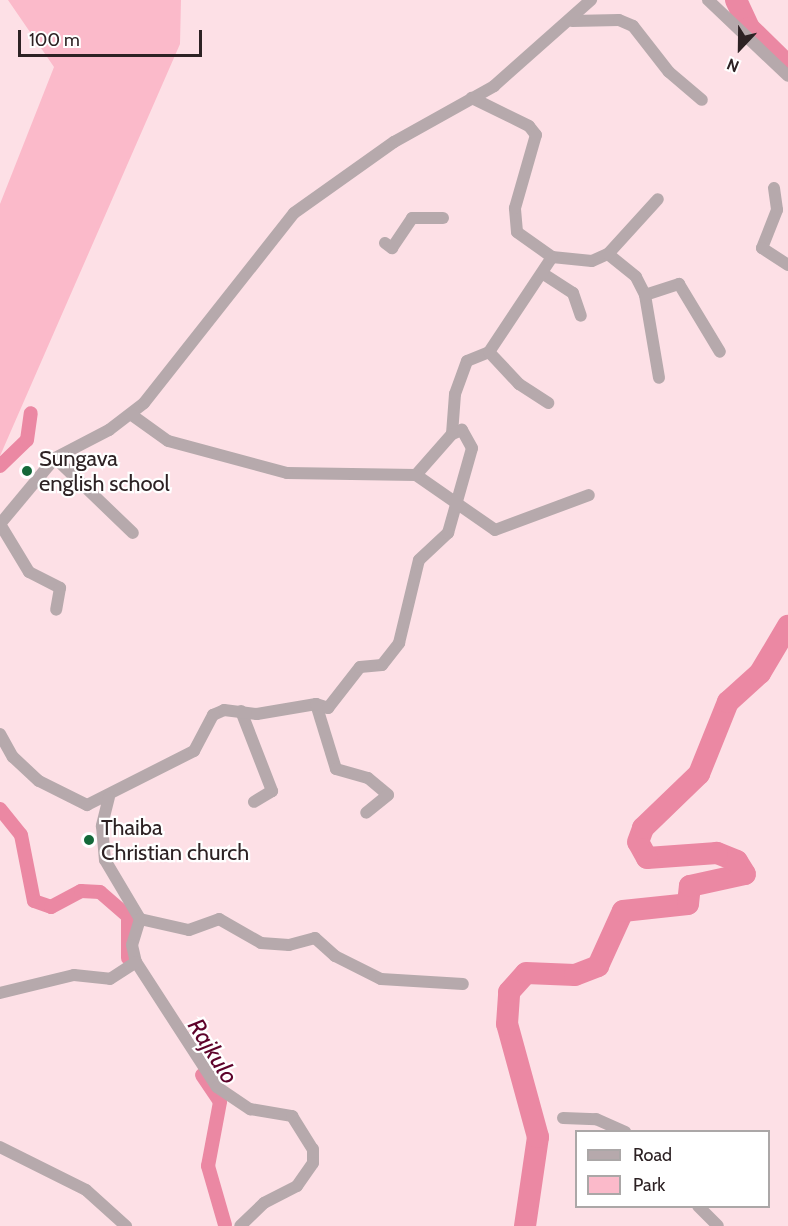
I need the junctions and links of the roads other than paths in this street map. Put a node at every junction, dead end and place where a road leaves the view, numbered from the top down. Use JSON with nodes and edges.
{"nodes":[{"id":1,"x":591,"y":0,"type":"edge"},
{"id":2,"x":708,"y":0,"type":"edge"},
{"id":3,"x":572,"y":21,"type":"junction"},
{"id":4,"x":788,"y":76,"type":"edge"},
{"id":5,"x":472,"y":98,"type":"junction"},
{"id":6,"x":702,"y":100,"type":"dead end"},
{"id":7,"x":774,"y":188,"type":"dead end"},
{"id":8,"x":658,"y":199,"type":"dead end"},
{"id":9,"x":443,"y":218,"type":"dead end"},
{"id":10,"x":385,"y":243,"type":"dead end"},
{"id":11,"x":608,"y":254,"type":"junction"},
{"id":12,"x":552,"y":257,"type":"junction"},
{"id":13,"x":788,"y":265,"type":"edge"},
{"id":14,"x":542,"y":273,"type":"junction"},
{"id":15,"x":645,"y":295,"type":"junction"},
{"id":16,"x":581,"y":316,"type":"dead end"},
{"id":17,"x":489,"y":352,"type":"junction"},
{"id":18,"x":720,"y":352,"type":"dead end"},
{"id":19,"x":658,"y":378,"type":"dead end"},
{"id":20,"x":548,"y":403,"type":"dead end"},
{"id":21,"x":132,"y":415,"type":"junction"},
{"id":22,"x":452,"y":434,"type":"junction"},
{"id":23,"x":55,"y":458,"type":"junction"},
{"id":24,"x":416,"y":475,"type":"junction"},
{"id":25,"x":589,"y":495,"type":"dead end"},
{"id":26,"x":460,"y":502,"type":"junction"},
{"id":27,"x":0,"y":524,"type":"edge"},
{"id":28,"x":133,"y":532,"type":"dead end"},
{"id":29,"x":56,"y":610,"type":"dead end"},
{"id":30,"x":316,"y":704,"type":"junction"},
{"id":31,"x":240,"y":711,"type":"junction"},
{"id":32,"x":0,"y":734,"type":"edge"},
{"id":33,"x":109,"y":797,"type":"junction"},
{"id":34,"x":254,"y":802,"type":"dead end"},
{"id":35,"x":366,"y":813,"type":"dead end"},
{"id":36,"x":140,"y":919,"type":"junction"},
{"id":37,"x":136,"y":962,"type":"junction"},
{"id":38,"x":463,"y":984,"type":"dead end"},
{"id":39,"x":0,"y":993,"type":"edge"},
{"id":40,"x":563,"y":1118,"type":"dead end"},
{"id":41,"x":622,"y":1130,"type":"edge"},
{"id":42,"x":0,"y":1147,"type":"edge"},
{"id":43,"x":700,"y":1208,"type":"edge"},
{"id":44,"x":126,"y":1226,"type":"edge"},
{"id":45,"x":240,"y":1226,"type":"edge"},
{"id":46,"x":718,"y":1226,"type":"edge"}],
"edges":[{"from":1,"to":3,"type":"street"},
{"from":2,"to":4,"type":"street"},
{"from":3,"to":5,"type":"street"},
{"from":3,"to":6,"type":"street"},
{"from":5,"to":12,"type":"street"},
{"from":5,"to":21,"type":"street"},
{"from":7,"to":13,"type":"street"},
{"from":8,"to":11,"type":"street"},
{"from":9,"to":10,"type":"street"},
{"from":11,"to":12,"type":"street"},
{"from":11,"to":15,"type":"street"},
{"from":12,"to":14,"type":"street"},
{"from":14,"to":16,"type":"street"},
{"from":14,"to":17,"type":"street"},
{"from":15,"to":18,"type":"street"},
{"from":15,"to":19,"type":"street"},
{"from":17,"to":20,"type":"street"},
{"from":17,"to":22,"type":"street"},
{"from":21,"to":23,"type":"street"},
{"from":21,"to":24,"type":"street"},
{"from":22,"to":24,"type":"street"},
{"from":22,"to":26,"type":"street"},
{"from":23,"to":27,"type":"street"},
{"from":23,"to":28,"type":"street"},
{"from":24,"to":26,"type":"street"},
{"from":25,"to":26,"type":"street"},
{"from":26,"to":30,"type":"street"},
{"from":27,"to":29,"type":"street"},
{"from":30,"to":31,"type":"street"},
{"from":30,"to":35,"type":"street"},
{"from":31,"to":33,"type":"street"},
{"from":31,"to":34,"type":"street"},
{"from":32,"to":33,"type":"street"},
{"from":33,"to":36,"type":"street"},
{"from":36,"to":37,"type":"street"},
{"from":36,"to":38,"type":"street"},
{"from":37,"to":39,"type":"street"},
{"from":37,"to":45,"type":"street"},
{"from":40,"to":41,"type":"street"},
{"from":42,"to":44,"type":"street"},
{"from":43,"to":46,"type":"street"}]}
